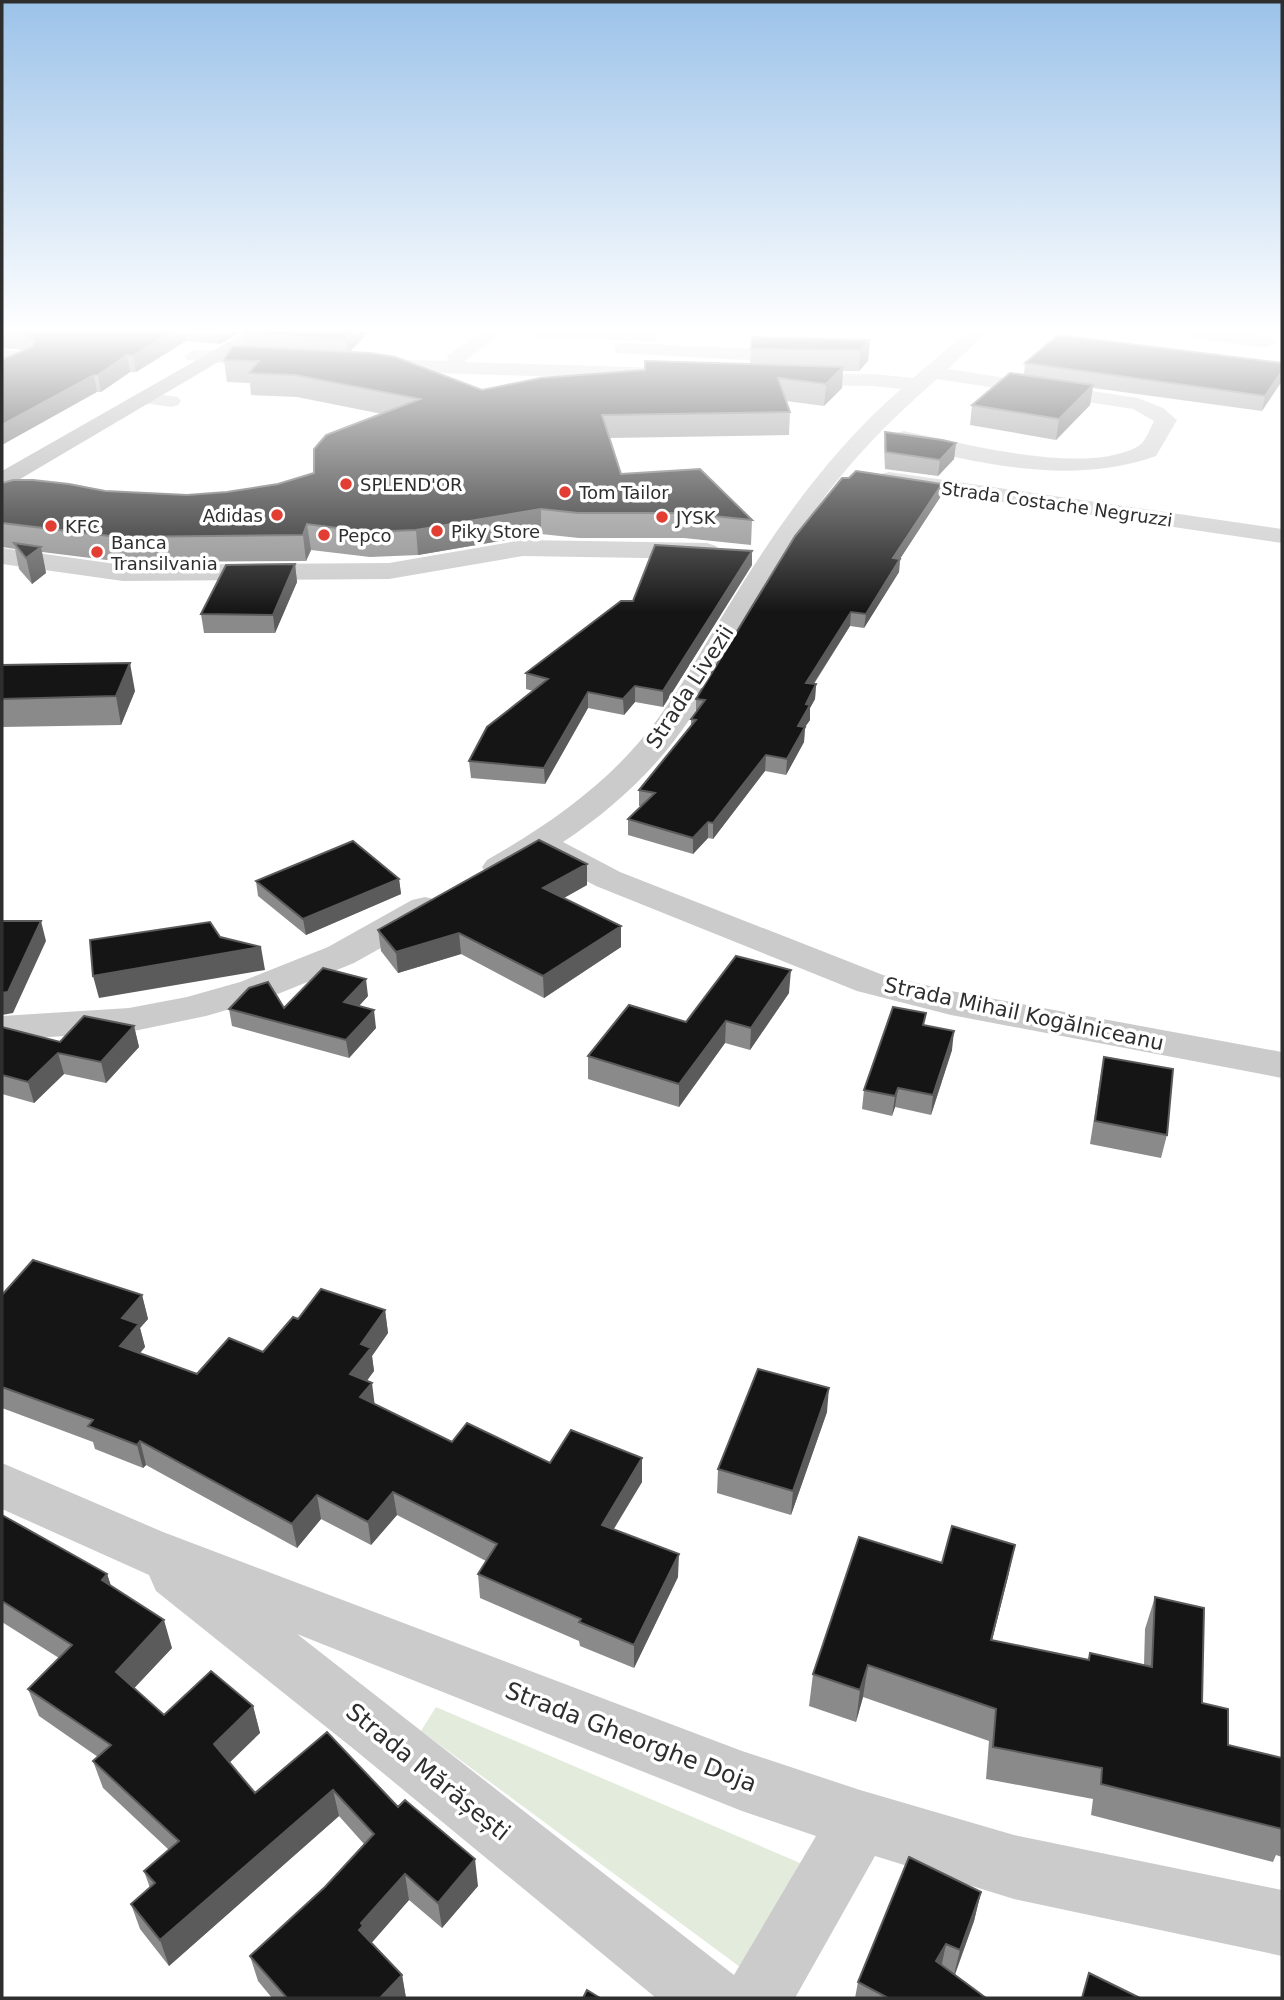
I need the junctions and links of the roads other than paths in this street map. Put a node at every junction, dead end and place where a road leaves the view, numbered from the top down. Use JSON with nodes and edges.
{"nodes":[{"id":1,"x":75,"y":425,"type":"edge"},
{"id":2,"x":97,"y":425,"type":"edge"},
{"id":3,"x":873,"y":425,"type":"edge"},
{"id":4,"x":1163,"y":425,"type":"edge"},
{"id":5,"x":866,"y":432,"type":"junction"},
{"id":6,"x":2,"y":464,"type":"edge"},
{"id":7,"x":855,"y":474,"type":"junction"},
{"id":8,"x":2,"y":480,"type":"edge"},
{"id":9,"x":1282,"y":536,"type":"edge"},
{"id":10,"x":751,"y":555,"type":"junction"},
{"id":11,"x":2,"y":556,"type":"edge"},
{"id":12,"x":540,"y":844,"type":"junction"},
{"id":13,"x":2,"y":1028,"type":"edge"},
{"id":14,"x":1282,"y":1065,"type":"edge"},
{"id":15,"x":2,"y":1485,"type":"edge"},
{"id":16,"x":144,"y":1549,"type":"junction"},
{"id":17,"x":860,"y":1821,"type":"junction"},
{"id":18,"x":1282,"y":1923,"type":"edge"},
{"id":19,"x":709,"y":1998,"type":"edge"},
{"id":20,"x":758,"y":1998,"type":"edge"}],
"edges":[{"from":1,"to":6,"type":"main road"},
{"from":2,"to":8,"type":"main road"},
{"from":3,"to":5,"type":"street","name":"Strada Livezii"},
{"from":4,"to":5,"type":"street"},
{"from":5,"to":7,"type":"street","name":"Strada Livezii"},
{"from":7,"to":9,"type":"street","name":"Strada Costache Negruzzi"},
{"from":7,"to":10,"type":"street","name":"Strada Livezii"},
{"from":10,"to":11,"type":"street"},
{"from":10,"to":12,"type":"street","name":"Strada Livezii"},
{"from":12,"to":13,"type":"street","name":"Strada Livezii"},
{"from":12,"to":14,"type":"street","name":"Strada Mihail Kogălniceanu"},
{"from":15,"to":16,"type":"street","name":"Strada Gheorghe Doja"},
{"from":16,"to":17,"type":"street","name":"Strada Gheorghe Doja"},
{"from":16,"to":19,"type":"street","name":"Strada Mărășești"},
{"from":17,"to":18,"type":"street","name":"Strada Gheorghe Doja"},
{"from":17,"to":20,"type":"street"}]}
